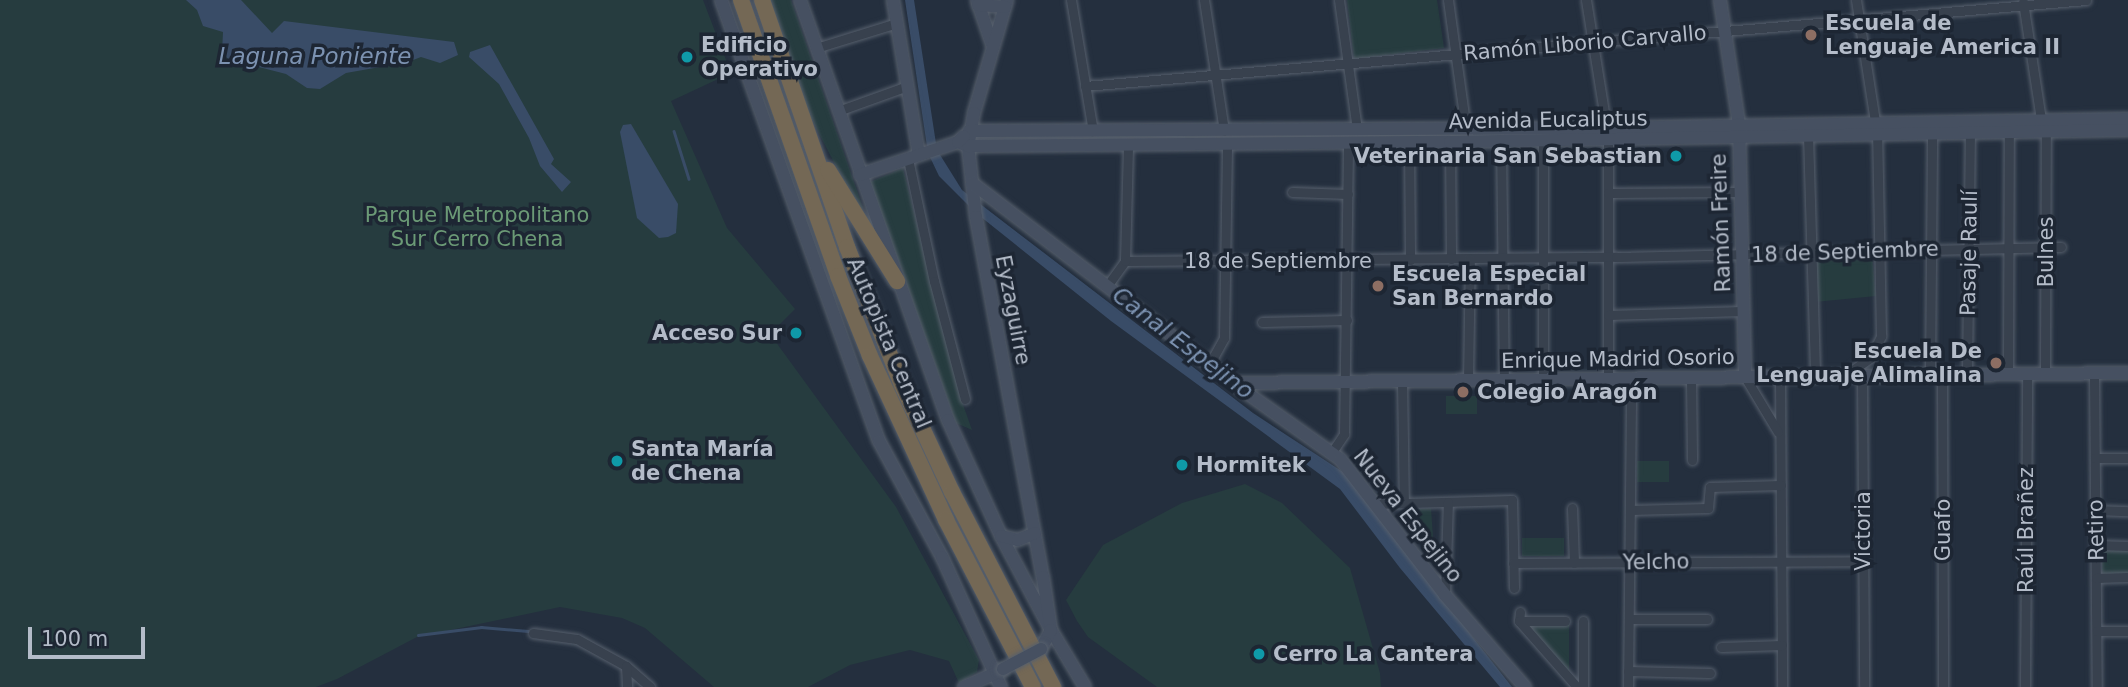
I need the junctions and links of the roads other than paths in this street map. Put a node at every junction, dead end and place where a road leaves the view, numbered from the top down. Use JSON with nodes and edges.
{"nodes":[{"id":1,"x":721,"y":0,"type":"edge"},
{"id":2,"x":741,"y":0,"type":"edge"},
{"id":3,"x":762,"y":0,"type":"edge"},
{"id":4,"x":800,"y":0,"type":"edge"},
{"id":5,"x":893,"y":0,"type":"edge"},
{"id":6,"x":1071,"y":0,"type":"edge"},
{"id":7,"x":1204,"y":0,"type":"edge"},
{"id":8,"x":1339,"y":0,"type":"edge"},
{"id":9,"x":1448,"y":0,"type":"edge"},
{"id":10,"x":1586,"y":0,"type":"edge"},
{"id":11,"x":1720,"y":0,"type":"edge"},
{"id":12,"x":1856,"y":0,"type":"edge"},
{"id":13,"x":2086,"y":0,"type":"edge"},
{"id":14,"x":977,"y":2,"type":"edge"},
{"id":15,"x":2023,"y":2,"type":"edge"},
{"id":16,"x":1006,"y":4,"type":"edge"},
{"id":17,"x":1859,"y":19,"type":"junction"},
{"id":18,"x":897,"y":23,"type":"junction"},
{"id":19,"x":1725,"y":31,"type":"junction"},
{"id":20,"x":1593,"y":42,"type":"junction"},
{"id":21,"x":993,"y":47,"type":"junction"},
{"id":22,"x":816,"y":48,"type":"junction"},
{"id":23,"x":1456,"y":54,"type":"junction"},
{"id":24,"x":1348,"y":63,"type":"junction"},
{"id":25,"x":1215,"y":74,"type":"junction"},
{"id":26,"x":907,"y":86,"type":"junction"},
{"id":27,"x":1085,"y":86,"type":"junction"},
{"id":28,"x":838,"y":111,"type":"junction"},
{"id":29,"x":2128,"y":119,"type":"edge"},
{"id":30,"x":805,"y":123,"type":"junction"},
{"id":31,"x":2043,"y":126,"type":"junction"},
{"id":32,"x":1876,"y":128,"type":"junction"},
{"id":33,"x":1910,"y":128,"type":"junction"},
{"id":34,"x":1357,"y":129,"type":"junction"},
{"id":35,"x":1466,"y":129,"type":"junction"},
{"id":36,"x":1224,"y":130,"type":"junction"},
{"id":37,"x":1738,"y":130,"type":"junction"},
{"id":38,"x":2128,"y":130,"type":"edge"},
{"id":39,"x":970,"y":131,"type":"junction"},
{"id":40,"x":1093,"y":131,"type":"junction"},
{"id":41,"x":2009,"y":132,"type":"junction"},
{"id":42,"x":1607,"y":133,"type":"junction"},
{"id":43,"x":1970,"y":133,"type":"junction"},
{"id":44,"x":1932,"y":134,"type":"junction"},
{"id":45,"x":1808,"y":135,"type":"junction"},
{"id":46,"x":1502,"y":141,"type":"junction"},
{"id":47,"x":1543,"y":141,"type":"junction"},
{"id":48,"x":1409,"y":142,"type":"junction"},
{"id":49,"x":1450,"y":142,"type":"junction"},
{"id":50,"x":1348,"y":143,"type":"junction"},
{"id":51,"x":963,"y":144,"type":"junction"},
{"id":52,"x":1227,"y":144,"type":"junction"},
{"id":53,"x":1128,"y":145,"type":"junction"},
{"id":54,"x":918,"y":156,"type":"junction"},
{"id":55,"x":860,"y":176,"type":"junction"},
{"id":56,"x":972,"y":188,"type":"junction"},
{"id":57,"x":1292,"y":192,"type":"dead end"},
{"id":58,"x":1740,"y":192,"type":"junction"},
{"id":59,"x":1608,"y":193,"type":"junction"},
{"id":60,"x":1348,"y":194,"type":"junction"},
{"id":61,"x":2008,"y":247,"type":"junction"},
{"id":62,"x":2046,"y":247,"type":"junction"},
{"id":63,"x":2061,"y":247,"type":"dead end"},
{"id":64,"x":1969,"y":248,"type":"junction"},
{"id":65,"x":1931,"y":249,"type":"junction"},
{"id":66,"x":1879,"y":251,"type":"junction"},
{"id":67,"x":1812,"y":252,"type":"junction"},
{"id":68,"x":1741,"y":255,"type":"junction"},
{"id":69,"x":1608,"y":257,"type":"junction"},
{"id":70,"x":1503,"y":258,"type":"junction"},
{"id":71,"x":1542,"y":258,"type":"junction"},
{"id":72,"x":1451,"y":259,"type":"junction"},
{"id":73,"x":1470,"y":259,"type":"junction"},
{"id":74,"x":1410,"y":260,"type":"junction"},
{"id":75,"x":1125,"y":261,"type":"junction"},
{"id":76,"x":1225,"y":261,"type":"junction"},
{"id":77,"x":1347,"y":261,"type":"junction"},
{"id":78,"x":897,"y":281,"type":"junction"},
{"id":79,"x":1107,"y":286,"type":"junction"},
{"id":80,"x":1743,"y":312,"type":"junction"},
{"id":81,"x":1608,"y":315,"type":"junction"},
{"id":82,"x":1347,"y":320,"type":"junction"},
{"id":83,"x":1262,"y":322,"type":"dead end"},
{"id":84,"x":1209,"y":365,"type":"junction"},
{"id":85,"x":2026,"y":372,"type":"junction"},
{"id":86,"x":2045,"y":372,"type":"junction"},
{"id":87,"x":1967,"y":373,"type":"junction"},
{"id":88,"x":2008,"y":373,"type":"junction"},
{"id":89,"x":2094,"y":373,"type":"junction"},
{"id":90,"x":2128,"y":373,"type":"edge"},
{"id":91,"x":1936,"y":374,"type":"junction"},
{"id":92,"x":1842,"y":375,"type":"junction"},
{"id":93,"x":1862,"y":375,"type":"junction"},
{"id":94,"x":1780,"y":376,"type":"junction"},
{"id":95,"x":1815,"y":376,"type":"junction"},
{"id":96,"x":1691,"y":377,"type":"junction"},
{"id":97,"x":1745,"y":377,"type":"junction"},
{"id":98,"x":1631,"y":378,"type":"junction"},
{"id":99,"x":1543,"y":379,"type":"junction"},
{"id":100,"x":1608,"y":379,"type":"junction"},
{"id":101,"x":1468,"y":380,"type":"junction"},
{"id":102,"x":1504,"y":380,"type":"junction"},
{"id":103,"x":1402,"y":381,"type":"junction"},
{"id":104,"x":1346,"y":382,"type":"junction"},
{"id":105,"x":1234,"y":383,"type":"junction"},
{"id":106,"x":1251,"y":383,"type":"junction"},
{"id":107,"x":965,"y":399,"type":"dead end"},
{"id":108,"x":1263,"y":403,"type":"junction"},
{"id":109,"x":1780,"y":437,"type":"junction"},
{"id":110,"x":1332,"y":452,"type":"junction"},
{"id":111,"x":2095,"y":458,"type":"junction"},
{"id":112,"x":2128,"y":458,"type":"edge"},
{"id":113,"x":1692,"y":460,"type":"dead end"},
{"id":114,"x":1781,"y":485,"type":"junction"},
{"id":115,"x":1448,"y":502,"type":"junction"},
{"id":116,"x":1404,"y":503,"type":"junction"},
{"id":117,"x":1374,"y":504,"type":"junction"},
{"id":118,"x":1572,"y":508,"type":"dead end"},
{"id":119,"x":1630,"y":510,"type":"junction"},
{"id":120,"x":2095,"y":510,"type":"junction"},
{"id":121,"x":2128,"y":510,"type":"edge"},
{"id":122,"x":1035,"y":533,"type":"junction"},
{"id":123,"x":1001,"y":536,"type":"junction"},
{"id":124,"x":2096,"y":545,"type":"junction"},
{"id":125,"x":2128,"y":546,"type":"edge"},
{"id":126,"x":1781,"y":561,"type":"junction"},
{"id":127,"x":1863,"y":561,"type":"junction"},
{"id":128,"x":1630,"y":562,"type":"junction"},
{"id":129,"x":1513,"y":563,"type":"junction"},
{"id":130,"x":1574,"y":563,"type":"junction"},
{"id":131,"x":1043,"y":577,"type":"junction"},
{"id":132,"x":2128,"y":577,"type":"edge"},
{"id":133,"x":2096,"y":578,"type":"junction"},
{"id":134,"x":1514,"y":588,"type":"dead end"},
{"id":135,"x":1445,"y":596,"type":"junction"},
{"id":136,"x":1629,"y":619,"type":"junction"},
{"id":137,"x":1707,"y":619,"type":"dead end"},
{"id":138,"x":1565,"y":621,"type":"dead end"},
{"id":139,"x":1583,"y":621,"type":"dead end"},
{"id":140,"x":1051,"y":630,"type":"junction"},
{"id":141,"x":2097,"y":631,"type":"junction"},
{"id":142,"x":2128,"y":631,"type":"edge"},
{"id":143,"x":533,"y":633,"type":"dead end"},
{"id":144,"x":1782,"y":645,"type":"junction"},
{"id":145,"x":1721,"y":647,"type":"dead end"},
{"id":146,"x":1039,"y":653,"type":"junction"},
{"id":147,"x":1068,"y":659,"type":"junction"},
{"id":148,"x":626,"y":666,"type":"junction"},
{"id":149,"x":999,"y":671,"type":"junction"},
{"id":150,"x":1628,"y":671,"type":"junction"},
{"id":151,"x":1710,"y":673,"type":"dead end"},
{"id":152,"x":977,"y":681,"type":"junction"},
{"id":153,"x":1084,"y":685,"type":"edge"},
{"id":154,"x":627,"y":687,"type":"edge"},
{"id":155,"x":650,"y":687,"type":"edge"},
{"id":156,"x":964,"y":687,"type":"edge"},
{"id":157,"x":999,"y":687,"type":"edge"},
{"id":158,"x":1033,"y":687,"type":"edge"},
{"id":159,"x":1053,"y":687,"type":"edge"},
{"id":160,"x":1525,"y":687,"type":"edge"},
{"id":161,"x":1577,"y":687,"type":"edge"},
{"id":162,"x":1583,"y":687,"type":"edge"},
{"id":163,"x":1628,"y":687,"type":"edge"},
{"id":164,"x":1782,"y":687,"type":"edge"},
{"id":165,"x":1864,"y":687,"type":"edge"},
{"id":166,"x":1943,"y":687,"type":"edge"},
{"id":167,"x":2025,"y":687,"type":"edge"},
{"id":168,"x":2097,"y":687,"type":"edge"}],
"edges":[{"from":1,"to":149,"type":"main road"},
{"from":2,"to":158,"type":"highway","name":"Autopista Central"},
{"from":3,"to":30,"type":"highway","name":"Autopista Central"},
{"from":4,"to":22,"type":"main road"},
{"from":5,"to":18,"type":"main road"},
{"from":6,"to":27,"type":"street"},
{"from":7,"to":25,"type":"street"},
{"from":8,"to":24,"type":"street"},
{"from":9,"to":23,"type":"street"},
{"from":10,"to":20,"type":"street"},
{"from":11,"to":19,"type":"main road","name":"Ramón Freire"},
{"from":12,"to":17,"type":"street"},
{"from":13,"to":15,"type":"street","name":"Ramón Liborio Carvallo"},
{"from":14,"to":16,"type":"main road"},
{"from":14,"to":21,"type":"main road"},
{"from":15,"to":17,"type":"street","name":"Ramón Liborio Carvallo"},
{"from":15,"to":31,"type":"street","name":"Bulnes"},
{"from":16,"to":21,"type":"main road"},
{"from":17,"to":19,"type":"street","name":"Ramón Liborio Carvallo"},
{"from":17,"to":32,"type":"street"},
{"from":18,"to":22,"type":"street"},
{"from":18,"to":26,"type":"main road"},
{"from":19,"to":20,"type":"street","name":"Ramón Liborio Carvallo"},
{"from":19,"to":37,"type":"main road","name":"Ramón Freire"},
{"from":20,"to":23,"type":"street","name":"Ramón Liborio Carvallo"},
{"from":20,"to":42,"type":"street"},
{"from":21,"to":39,"type":"main road"},
{"from":22,"to":28,"type":"main road"},
{"from":23,"to":24,"type":"street","name":"Ramón Liborio Carvallo"},
{"from":23,"to":35,"type":"street"},
{"from":24,"to":25,"type":"street","name":"Ramón Liborio Carvallo"},
{"from":24,"to":34,"type":"street"},
{"from":25,"to":27,"type":"street","name":"Ramón Liborio Carvallo"},
{"from":25,"to":36,"type":"street"},
{"from":26,"to":28,"type":"street"},
{"from":26,"to":54,"type":"main road"},
{"from":27,"to":40,"type":"street"},
{"from":28,"to":55,"type":"main road"},
{"from":29,"to":31,"type":"main road","name":"Avenida Eucaliptus"},
{"from":30,"to":78,"type":"highway"},
{"from":30,"to":159,"type":"highway","name":"Autopista Central"},
{"from":31,"to":33,"type":"main road","name":"Avenida Eucaliptus"},
{"from":31,"to":38,"type":"main road","name":"Avenida Eucaliptus"},
{"from":31,"to":41,"type":"main road","name":"Avenida Eucaliptus"},
{"from":31,"to":62,"type":"street","name":"Bulnes"},
{"from":32,"to":33,"type":"main road","name":"Avenida Eucaliptus"},
{"from":32,"to":37,"type":"main road","name":"Avenida Eucaliptus"},
{"from":32,"to":45,"type":"main road","name":"Avenida Eucaliptus"},
{"from":32,"to":66,"type":"street"},
{"from":33,"to":44,"type":"main road","name":"Avenida Eucaliptus"},
{"from":34,"to":35,"type":"main road","name":"Avenida Eucaliptus"},
{"from":34,"to":36,"type":"main road","name":"Avenida Eucaliptus"},
{"from":35,"to":42,"type":"main road","name":"Avenida Eucaliptus"},
{"from":36,"to":40,"type":"main road","name":"Avenida Eucaliptus"},
{"from":37,"to":42,"type":"main road","name":"Avenida Eucaliptus"},
{"from":37,"to":45,"type":"main road","name":"Avenida Eucaliptus"},
{"from":37,"to":58,"type":"main road","name":"Ramón Freire"},
{"from":39,"to":40,"type":"main road","name":"Avenida Eucaliptus"},
{"from":39,"to":51,"type":"main road"},
{"from":41,"to":43,"type":"main road","name":"Avenida Eucaliptus"},
{"from":41,"to":61,"type":"street"},
{"from":42,"to":47,"type":"main road","name":"Avenida Eucaliptus"},
{"from":42,"to":59,"type":"street"},
{"from":43,"to":44,"type":"main road","name":"Avenida Eucaliptus"},
{"from":43,"to":64,"type":"street","name":"Pasaje Raulí"},
{"from":44,"to":65,"type":"street","name":"Guafo"},
{"from":45,"to":67,"type":"street"},
{"from":46,"to":47,"type":"main road","name":"Avenida Eucaliptus"},
{"from":46,"to":49,"type":"main road","name":"Avenida Eucaliptus"},
{"from":46,"to":70,"type":"street"},
{"from":47,"to":71,"type":"street"},
{"from":48,"to":49,"type":"main road","name":"Avenida Eucaliptus"},
{"from":48,"to":50,"type":"main road","name":"Avenida Eucaliptus"},
{"from":48,"to":74,"type":"street"},
{"from":49,"to":72,"type":"street"},
{"from":50,"to":52,"type":"main road","name":"Avenida Eucaliptus"},
{"from":50,"to":60,"type":"street"},
{"from":51,"to":53,"type":"main road","name":"Avenida Eucaliptus"},
{"from":51,"to":54,"type":"main road"},
{"from":51,"to":56,"type":"main road","name":"Eyzaguirre"},
{"from":52,"to":53,"type":"main road","name":"Avenida Eucaliptus"},
{"from":52,"to":76,"type":"street"},
{"from":53,"to":75,"type":"street"},
{"from":54,"to":55,"type":"main road"},
{"from":54,"to":107,"type":"street"},
{"from":55,"to":78,"type":"main road"},
{"from":56,"to":79,"type":"main road"},
{"from":56,"to":122,"type":"main road","name":"Eyzaguirre"},
{"from":57,"to":60,"type":"street"},
{"from":58,"to":59,"type":"street"},
{"from":58,"to":68,"type":"main road","name":"Ramón Freire"},
{"from":59,"to":69,"type":"street"},
{"from":60,"to":77,"type":"street"},
{"from":61,"to":62,"type":"street","name":"18 de Septiembre"},
{"from":61,"to":64,"type":"street","name":"18 de Septiembre"},
{"from":61,"to":88,"type":"street"},
{"from":62,"to":63,"type":"street","name":"18 de Septiembre"},
{"from":62,"to":86,"type":"street","name":"Bulnes"},
{"from":64,"to":65,"type":"street","name":"18 de Septiembre"},
{"from":64,"to":87,"type":"street","name":"Pasaje Raulí"},
{"from":65,"to":66,"type":"street","name":"18 de Septiembre"},
{"from":65,"to":91,"type":"street","name":"Guafo"},
{"from":66,"to":67,"type":"street","name":"18 de Septiembre"},
{"from":66,"to":92,"type":"street"},
{"from":67,"to":68,"type":"street","name":"18 de Septiembre"},
{"from":67,"to":95,"type":"street"},
{"from":68,"to":69,"type":"street","name":"18 de Septiembre"},
{"from":68,"to":80,"type":"main road","name":"Ramón Freire"},
{"from":69,"to":71,"type":"street","name":"18 de Septiembre"},
{"from":69,"to":81,"type":"street"},
{"from":70,"to":71,"type":"street","name":"18 de Septiembre"},
{"from":70,"to":73,"type":"street","name":"18 de Septiembre"},
{"from":70,"to":102,"type":"street"},
{"from":71,"to":99,"type":"street"},
{"from":72,"to":73,"type":"street","name":"18 de Septiembre"},
{"from":72,"to":74,"type":"street","name":"18 de Septiembre"},
{"from":73,"to":101,"type":"street"},
{"from":74,"to":77,"type":"street","name":"18 de Septiembre"},
{"from":75,"to":76,"type":"street","name":"18 de Septiembre"},
{"from":75,"to":79,"type":"street"},
{"from":76,"to":77,"type":"street","name":"18 de Septiembre"},
{"from":76,"to":84,"type":"street"},
{"from":77,"to":82,"type":"street"},
{"from":78,"to":123,"type":"main road"},
{"from":79,"to":84,"type":"main road"},
{"from":80,"to":81,"type":"street"},
{"from":80,"to":97,"type":"main road","name":"Ramón Freire"},
{"from":81,"to":100,"type":"street"},
{"from":82,"to":83,"type":"street"},
{"from":82,"to":104,"type":"street"},
{"from":84,"to":105,"type":"main road","name":"Nueva Espejino"},
{"from":85,"to":86,"type":"main road","name":"Enrique Madrid Osorio"},
{"from":85,"to":88,"type":"main road","name":"Enrique Madrid Osorio"},
{"from":85,"to":167,"type":"street","name":"Raúl Brañez"},
{"from":86,"to":89,"type":"main road","name":"Enrique Madrid Osorio"},
{"from":87,"to":88,"type":"main road","name":"Enrique Madrid Osorio"},
{"from":87,"to":91,"type":"main road","name":"Enrique Madrid Osorio"},
{"from":89,"to":90,"type":"main road","name":"Enrique Madrid Osorio"},
{"from":89,"to":111,"type":"street","name":"Retiro"},
{"from":91,"to":93,"type":"main road","name":"Enrique Madrid Osorio"},
{"from":91,"to":166,"type":"street","name":"Guafo"},
{"from":92,"to":93,"type":"main road","name":"Enrique Madrid Osorio"},
{"from":92,"to":95,"type":"main road","name":"Enrique Madrid Osorio"},
{"from":93,"to":127,"type":"street","name":"Victoria"},
{"from":94,"to":95,"type":"main road","name":"Enrique Madrid Osorio"},
{"from":94,"to":97,"type":"main road","name":"Enrique Madrid Osorio"},
{"from":94,"to":109,"type":"street"},
{"from":96,"to":97,"type":"main road","name":"Enrique Madrid Osorio"},
{"from":96,"to":98,"type":"main road","name":"Enrique Madrid Osorio"},
{"from":96,"to":113,"type":"street"},
{"from":97,"to":109,"type":"street"},
{"from":98,"to":100,"type":"main road","name":"Enrique Madrid Osorio"},
{"from":98,"to":119,"type":"street"},
{"from":99,"to":100,"type":"main road","name":"Enrique Madrid Osorio"},
{"from":99,"to":102,"type":"main road","name":"Enrique Madrid Osorio"},
{"from":101,"to":102,"type":"main road","name":"Enrique Madrid Osorio"},
{"from":101,"to":103,"type":"main road","name":"Enrique Madrid Osorio"},
{"from":103,"to":104,"type":"main road","name":"Enrique Madrid Osorio"},
{"from":103,"to":116,"type":"street"},
{"from":104,"to":106,"type":"main road","name":"Enrique Madrid Osorio"},
{"from":104,"to":110,"type":"street"},
{"from":105,"to":106,"type":"main road","name":"Enrique Madrid Osorio"},
{"from":105,"to":108,"type":"main road","name":"Nueva Espejino"},
{"from":106,"to":108,"type":"main road"},
{"from":108,"to":110,"type":"main road","name":"Nueva Espejino"},
{"from":109,"to":114,"type":"street"},
{"from":110,"to":117,"type":"main road","name":"Nueva Espejino"},
{"from":111,"to":112,"type":"street"},
{"from":111,"to":120,"type":"street","name":"Retiro"},
{"from":114,"to":119,"type":"street"},
{"from":114,"to":126,"type":"street"},
{"from":115,"to":116,"type":"street"},
{"from":115,"to":129,"type":"street"},
{"from":115,"to":135,"type":"street"},
{"from":116,"to":117,"type":"street"},
{"from":117,"to":135,"type":"main road","name":"Nueva Espejino"},
{"from":118,"to":130,"type":"street"},
{"from":119,"to":128,"type":"street"},
{"from":120,"to":121,"type":"street"},
{"from":120,"to":124,"type":"street","name":"Retiro"},
{"from":122,"to":123,"type":"main road"},
{"from":122,"to":131,"type":"main road","name":"Eyzaguirre"},
{"from":123,"to":140,"type":"main road"},
{"from":124,"to":125,"type":"street"},
{"from":124,"to":133,"type":"street","name":"Retiro"},
{"from":126,"to":127,"type":"street","name":"Yelcho"},
{"from":126,"to":128,"type":"street","name":"Yelcho"},
{"from":126,"to":144,"type":"street"},
{"from":127,"to":165,"type":"street","name":"Victoria"},
{"from":128,"to":130,"type":"street","name":"Yelcho"},
{"from":128,"to":136,"type":"street"},
{"from":129,"to":130,"type":"street","name":"Yelcho"},
{"from":129,"to":134,"type":"street"},
{"from":131,"to":140,"type":"main road","name":"Eyzaguirre"},
{"from":131,"to":153,"type":"main road"},
{"from":132,"to":133,"type":"street"},
{"from":133,"to":141,"type":"street","name":"Retiro"},
{"from":135,"to":160,"type":"main road","name":"Nueva Espejino"},
{"from":136,"to":137,"type":"street"},
{"from":136,"to":150,"type":"street"},
{"from":138,"to":161,"type":"street"},
{"from":139,"to":162,"type":"street"},
{"from":140,"to":146,"type":"main road"},
{"from":140,"to":147,"type":"main road"},
{"from":141,"to":142,"type":"street"},
{"from":141,"to":168,"type":"street","name":"Retiro"},
{"from":143,"to":148,"type":"street"},
{"from":144,"to":145,"type":"street"},
{"from":144,"to":164,"type":"street"},
{"from":146,"to":147,"type":"main road"},
{"from":146,"to":149,"type":"main road","bridge":true},
{"from":147,"to":153,"type":"main road"},
{"from":148,"to":154,"type":"street"},
{"from":148,"to":155,"type":"street"},
{"from":149,"to":152,"type":"main road"},
{"from":149,"to":157,"type":"main road"},
{"from":150,"to":151,"type":"street"},
{"from":150,"to":163,"type":"street"},
{"from":152,"to":156,"type":"main road"},
{"from":152,"to":157,"type":"main road"}]}
